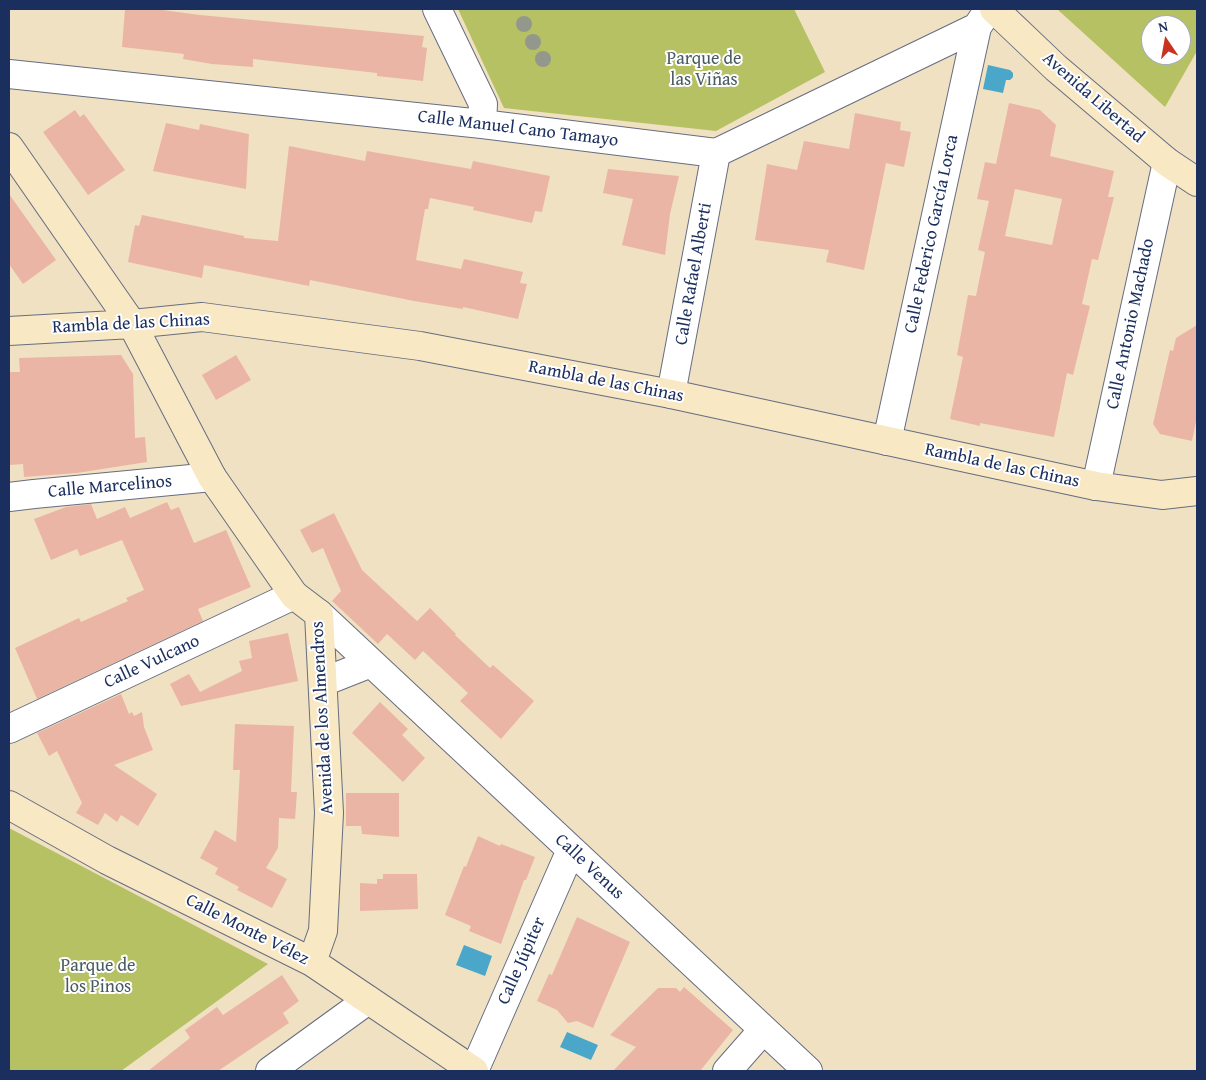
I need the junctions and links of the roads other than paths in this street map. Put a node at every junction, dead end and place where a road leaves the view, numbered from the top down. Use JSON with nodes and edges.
{"nodes":[{"id":1,"x":437,"y":9,"type":"edge"},
{"id":2,"x":987,"y":15,"type":"edge"},
{"id":3,"x":9,"y":74,"type":"edge"},
{"id":4,"x":482,"y":124,"type":"junction"},
{"id":5,"x":9,"y":147,"type":"edge"},
{"id":6,"x":716,"y":153,"type":"junction"},
{"id":7,"x":1167,"y":162,"type":"junction"},
{"id":8,"x":1197,"y":182,"type":"edge"},
{"id":9,"x":132,"y":324,"type":"junction"},
{"id":10,"x":9,"y":331,"type":"edge"},
{"id":11,"x":672,"y":394,"type":"junction"},
{"id":12,"x":887,"y":441,"type":"junction"},
{"id":13,"x":212,"y":477,"type":"junction"},
{"id":14,"x":1096,"y":486,"type":"junction"},
{"id":15,"x":1197,"y":491,"type":"edge"},
{"id":16,"x":9,"y":498,"type":"edge"},
{"id":17,"x":294,"y":595,"type":"junction"},
{"id":18,"x":319,"y":614,"type":"junction"},
{"id":19,"x":371,"y":663,"type":"junction"},
{"id":20,"x":323,"y":682,"type":"junction"},
{"id":21,"x":9,"y":729,"type":"edge"},
{"id":22,"x":9,"y":805,"type":"edge"},
{"id":23,"x":571,"y":850,"type":"junction"},
{"id":24,"x":312,"y":962,"type":"junction"},
{"id":25,"x":368,"y":1000,"type":"junction"},
{"id":26,"x":763,"y":1030,"type":"junction"},
{"id":27,"x":270,"y":1071,"type":"edge"},
{"id":28,"x":474,"y":1071,"type":"edge"},
{"id":29,"x":727,"y":1071,"type":"edge"},
{"id":30,"x":808,"y":1071,"type":"edge"}],
"edges":[{"from":1,"to":4,"type":"street"},
{"from":2,"to":6,"type":"street"},
{"from":2,"to":7,"type":"street","name":"Avenida Libertad"},
{"from":2,"to":12,"type":"street","name":"Calle Federico García Lorca"},
{"from":3,"to":4,"type":"street","name":"Calle Manuel Cano Tamayo"},
{"from":4,"to":6,"type":"street","name":"Calle Manuel Cano Tamayo"},
{"from":5,"to":9,"type":"street","name":"Avenida de los Almendros"},
{"from":6,"to":11,"type":"street","name":"Calle Rafael Alberti"},
{"from":7,"to":8,"type":"street","name":"Avenida Libertad"},
{"from":7,"to":14,"type":"street","name":"Calle Antonio Machado"},
{"from":9,"to":10,"type":"street","name":"Rambla de las Chinas"},
{"from":9,"to":11,"type":"street","name":"Rambla de las Chinas"},
{"from":9,"to":13,"type":"street","name":"Avenida de los Almendros"},
{"from":11,"to":12,"type":"street","name":"Rambla de las Chinas"},
{"from":12,"to":14,"type":"street","name":"Rambla de las Chinas"},
{"from":13,"to":16,"type":"street","name":"Calle Marcelinos"},
{"from":13,"to":17,"type":"street","name":"Avenida de los Almendros"},
{"from":14,"to":15,"type":"street","name":"Rambla de las Chinas"},
{"from":17,"to":18,"type":"street","name":"Avenida de los Almendros"},
{"from":17,"to":21,"type":"street","name":"Calle Vulcano"},
{"from":18,"to":19,"type":"street","name":"Calle Venus"},
{"from":18,"to":20,"type":"street","name":"Avenida de los Almendros"},
{"from":19,"to":20,"type":"street"},
{"from":19,"to":23,"type":"street","name":"Calle Venus"},
{"from":20,"to":24,"type":"street","name":"Avenida de los Almendros"},
{"from":22,"to":24,"type":"street","name":"Calle Monte Vélez"},
{"from":23,"to":26,"type":"street","name":"Calle Venus"},
{"from":23,"to":28,"type":"street","name":"Calle Júpiter"},
{"from":24,"to":25,"type":"street","name":"Calle Monte Vélez"},
{"from":25,"to":27,"type":"street"},
{"from":25,"to":28,"type":"street","name":"Calle Monte Vélez"},
{"from":26,"to":29,"type":"street"},
{"from":26,"to":30,"type":"street","name":"Calle Venus"}]}
